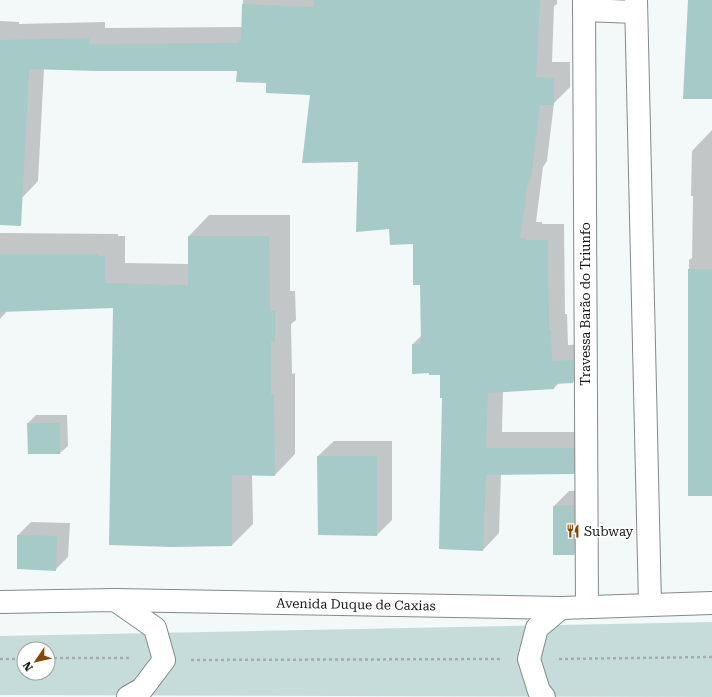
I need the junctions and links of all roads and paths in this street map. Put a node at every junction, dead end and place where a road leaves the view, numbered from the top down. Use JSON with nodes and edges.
{"nodes":[{"id":1,"x":584,"y":5,"type":"edge"},
{"id":2,"x":635,"y":6,"type":"edge"},
{"id":3,"x":116,"y":600,"type":"junction"},
{"id":4,"x":0,"y":602,"type":"edge"},
{"id":5,"x":712,"y":603,"type":"edge"},
{"id":6,"x":650,"y":605,"type":"junction"},
{"id":7,"x":586,"y":607,"type":"junction"},
{"id":8,"x":561,"y":608,"type":"junction"},
{"id":9,"x":712,"y":657,"type":"edge"},
{"id":10,"x":56,"y":658,"type":"edge"},
{"id":11,"x":0,"y":659,"type":"edge"},
{"id":12,"x":16,"y":659,"type":"edge"},
{"id":13,"x":529,"y":659,"type":"junction"},
{"id":14,"x":164,"y":660,"type":"junction"},
{"id":15,"x":128,"y":697,"type":"edge"},
{"id":16,"x":544,"y":697,"type":"edge"}],
"edges":[{"from":1,"to":2,"type":"street"},
{"from":1,"to":7,"type":"street","name":"Travessa Barão do Triunfo"},
{"from":2,"to":6,"type":"street"},
{"from":3,"to":4,"type":"street","name":"Avenida Duque de Caxias"},
{"from":3,"to":8,"type":"street","name":"Avenida Duque de Caxias"},
{"from":3,"to":14,"type":"street"},
{"from":5,"to":6,"type":"street","name":"Avenida Duque de Caxias"},
{"from":6,"to":7,"type":"street","name":"Avenida Duque de Caxias"},
{"from":7,"to":8,"type":"street","name":"Avenida Duque de Caxias"},
{"from":8,"to":13,"type":"street"},
{"from":9,"to":13,"type":"path"},
{"from":10,"to":14,"type":"path"},
{"from":11,"to":12,"type":"path"},
{"from":13,"to":14,"type":"path"},
{"from":13,"to":16,"type":"street"},
{"from":14,"to":15,"type":"street"}]}
